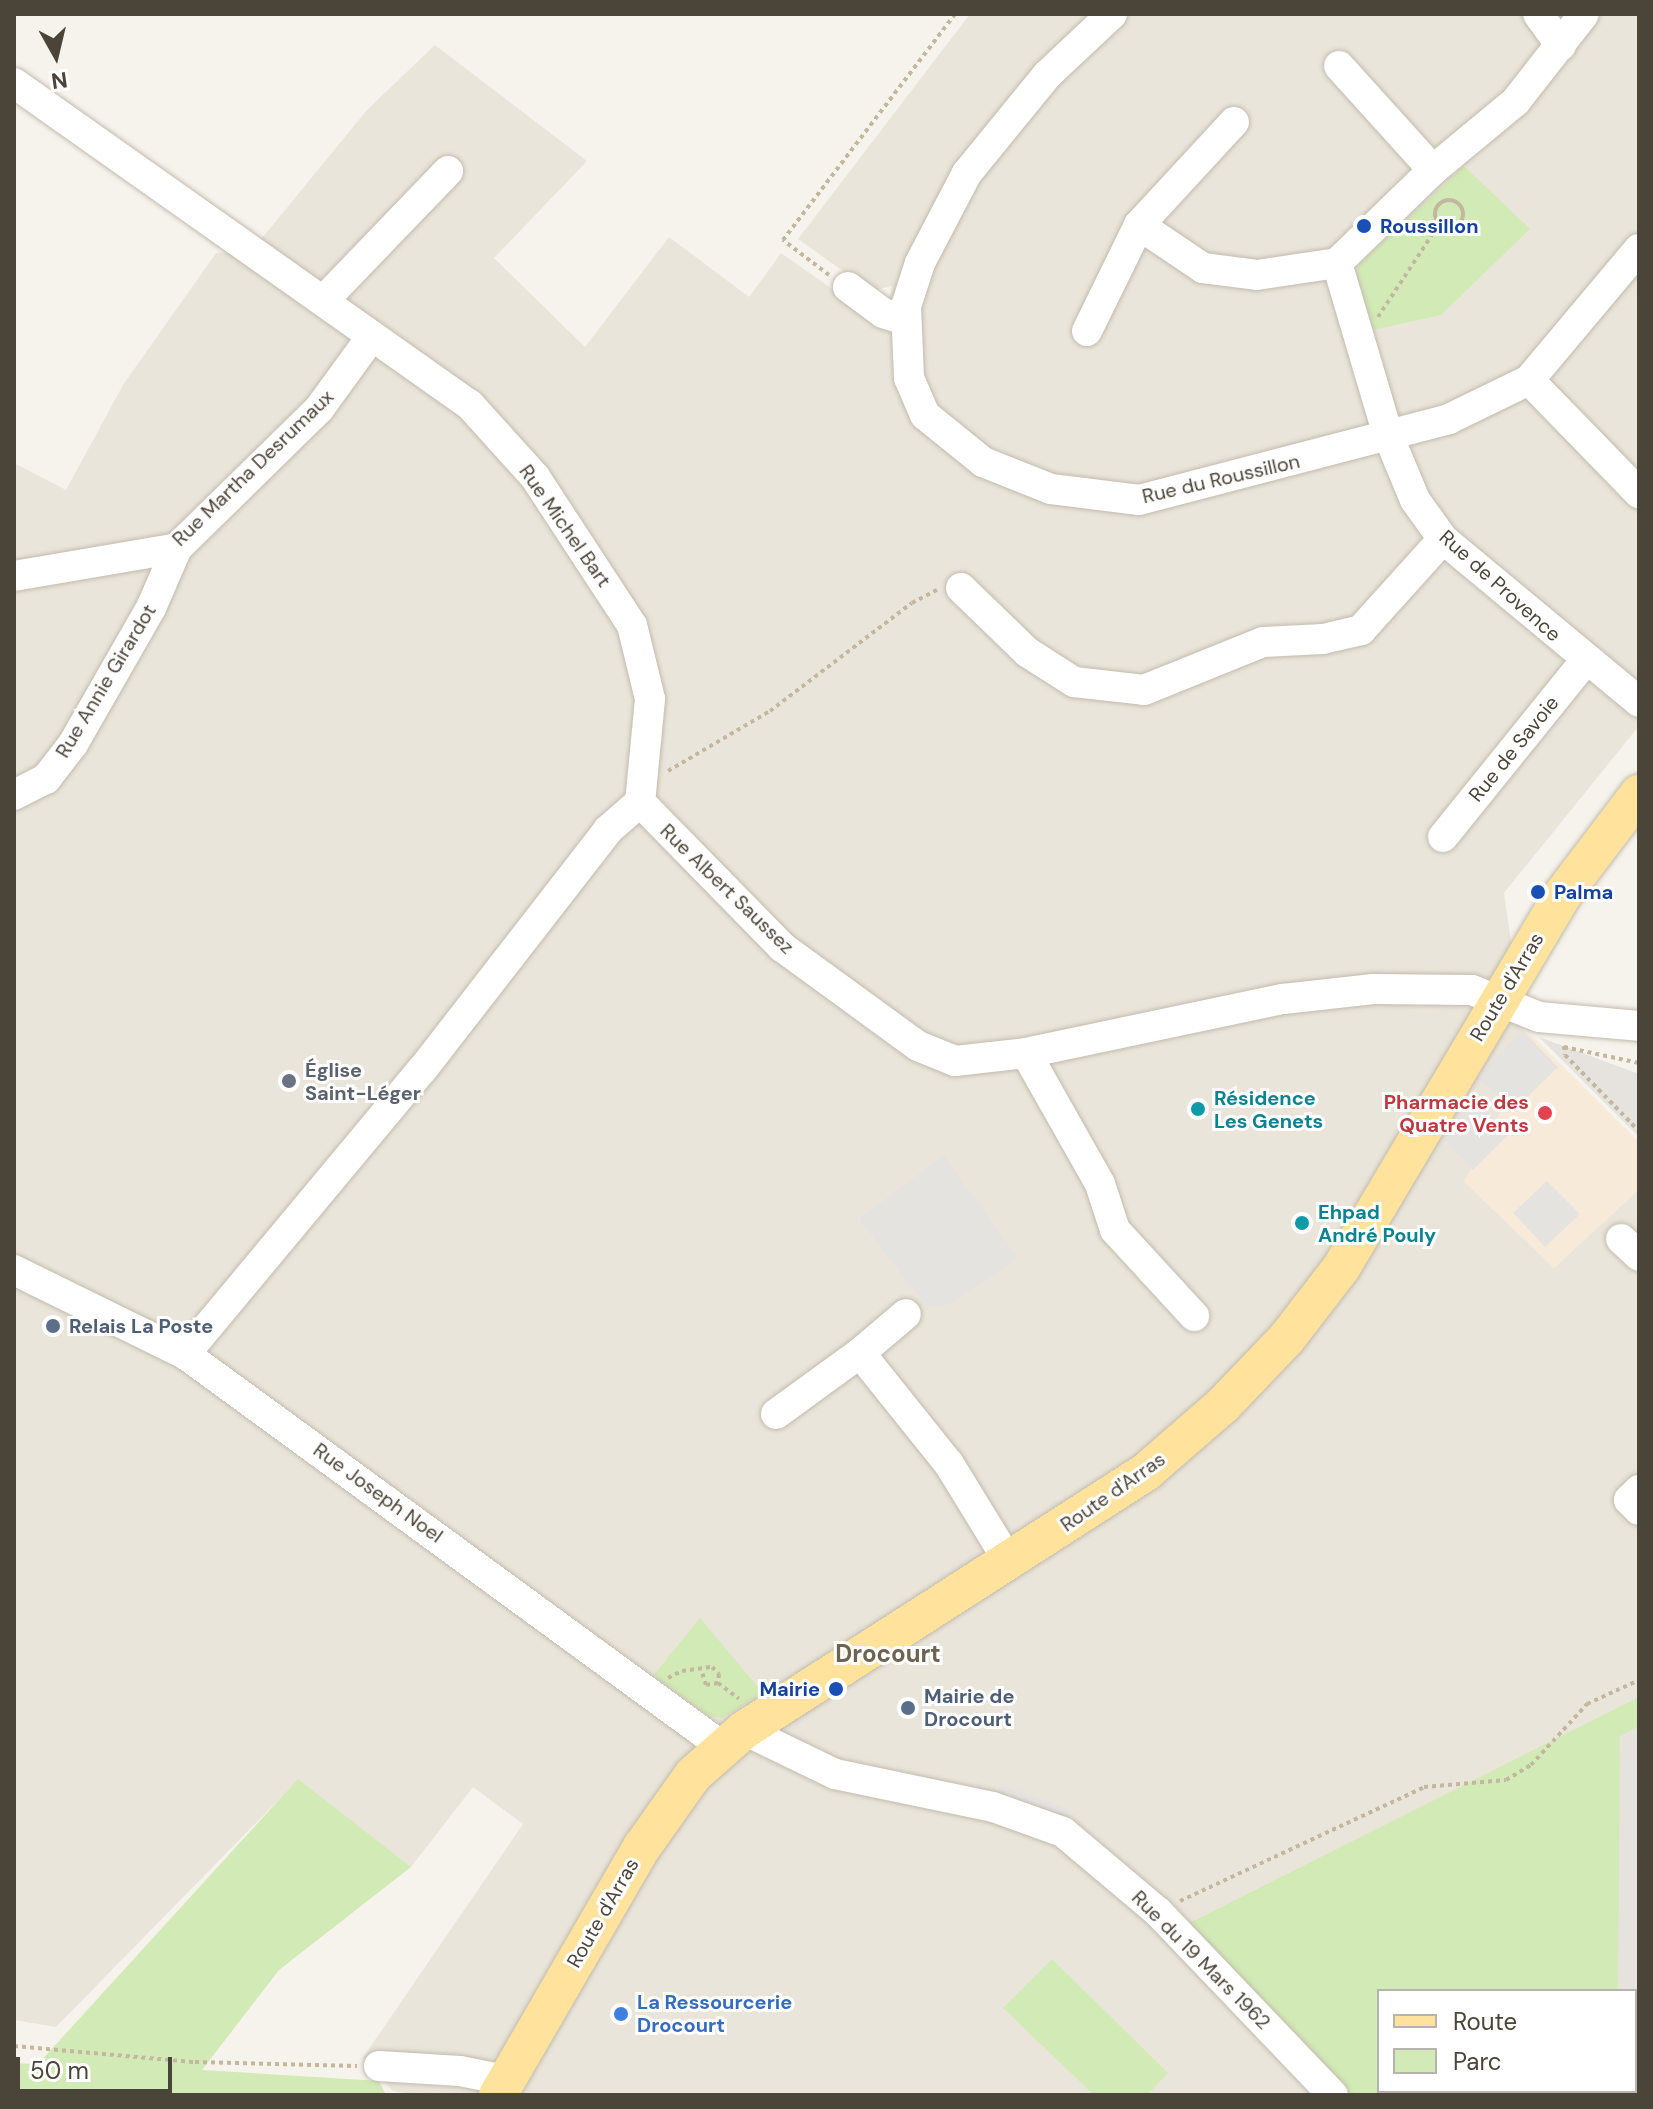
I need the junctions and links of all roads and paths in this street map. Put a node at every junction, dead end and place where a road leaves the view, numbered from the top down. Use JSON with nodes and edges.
{"nodes":[{"id":1,"x":955,"y":14,"type":"edge"},
{"id":2,"x":1112,"y":14,"type":"edge"},
{"id":3,"x":1538,"y":14,"type":"edge"},
{"id":4,"x":1584,"y":14,"type":"edge"},
{"id":5,"x":1561,"y":46,"type":"junction"},
{"id":6,"x":1339,"y":66,"type":"dead end"},
{"id":7,"x":14,"y":83,"type":"edge"},
{"id":8,"x":1234,"y":122,"type":"dead end"},
{"id":9,"x":1433,"y":170,"type":"junction"},
{"id":10,"x":448,"y":171,"type":"dead end"},
{"id":11,"x":1439,"y":224,"type":"junction"},
{"id":12,"x":1139,"y":225,"type":"junction"},
{"id":13,"x":1639,"y":249,"type":"edge"},
{"id":14,"x":1337,"y":263,"type":"junction"},
{"id":15,"x":848,"y":287,"type":"joint"},
{"id":16,"x":324,"y":300,"type":"junction"},
{"id":17,"x":905,"y":320,"type":"junction"},
{"id":18,"x":1087,"y":331,"type":"dead end"},
{"id":19,"x":1358,"y":333,"type":"junction"},
{"id":20,"x":372,"y":336,"type":"junction"},
{"id":21,"x":1529,"y":380,"type":"junction"},
{"id":22,"x":1388,"y":435,"type":"junction"},
{"id":23,"x":1639,"y":493,"type":"edge"},
{"id":24,"x":1443,"y":539,"type":"junction"},
{"id":25,"x":177,"y":548,"type":"junction"},
{"id":26,"x":14,"y":576,"type":"edge"},
{"id":27,"x":961,"y":588,"type":"joint"},
{"id":28,"x":1585,"y":661,"type":"junction"},
{"id":29,"x":1639,"y":702,"type":"edge"},
{"id":30,"x":643,"y":790,"type":"junction"},
{"id":31,"x":1639,"y":794,"type":"edge"},
{"id":32,"x":14,"y":795,"type":"edge"},
{"id":33,"x":1443,"y":837,"type":"dead end"},
{"id":34,"x":1498,"y":1002,"type":"junction"},
{"id":35,"x":1639,"y":1026,"type":"edge"},
{"id":36,"x":1564,"y":1046,"type":"dead end"},
{"id":37,"x":1026,"y":1053,"type":"junction"},
{"id":38,"x":1639,"y":1131,"type":"edge"},
{"id":39,"x":14,"y":1270,"type":"edge"},
{"id":40,"x":906,"y":1314,"type":"dead end"},
{"id":41,"x":1194,"y":1316,"type":"dead end"},
{"id":42,"x":860,"y":1353,"type":"junction"},
{"id":43,"x":185,"y":1354,"type":"junction"},
{"id":44,"x":776,"y":1414,"type":"dead end"},
{"id":45,"x":1639,"y":1490,"type":"edge"},
{"id":46,"x":1639,"y":1510,"type":"edge"},
{"id":47,"x":1009,"y":1562,"type":"junction"},
{"id":48,"x":702,"y":1672,"type":"junction"},
{"id":49,"x":1639,"y":1680,"type":"edge"},
{"id":50,"x":656,"y":1696,"type":"junction"},
{"id":51,"x":733,"y":1739,"type":"junction"},
{"id":52,"x":1158,"y":1912,"type":"junction"},
{"id":53,"x":14,"y":2046,"type":"edge"},
{"id":54,"x":379,"y":2066,"type":"joint"},
{"id":55,"x":502,"y":2088,"type":"edge"},
{"id":56,"x":1333,"y":2095,"type":"edge"}],
"edges":[{"from":1,"to":15,"type":"path"},
{"from":2,"to":17,"type":"street","name":"Rue du Roussillon"},
{"from":3,"to":5,"type":"street"},
{"from":4,"to":5,"type":"street"},
{"from":5,"to":9,"type":"street"},
{"from":6,"to":9,"type":"street"},
{"from":7,"to":16,"type":"street","name":"Rue Michel Bart"},
{"from":8,"to":12,"type":"street"},
{"from":9,"to":14,"type":"street"},
{"from":10,"to":16,"type":"street"},
{"from":11,"to":11,"type":"path"},
{"from":11,"to":19,"type":"path"},
{"from":12,"to":14,"type":"street"},
{"from":12,"to":18,"type":"street"},
{"from":13,"to":21,"type":"street"},
{"from":14,"to":19,"type":"street","name":"Rue de Provence"},
{"from":15,"to":17,"type":"street"},
{"from":16,"to":20,"type":"street","name":"Rue Michel Bart"},
{"from":17,"to":22,"type":"street","name":"Rue du Roussillon"},
{"from":19,"to":22,"type":"street","name":"Rue de Provence"},
{"from":20,"to":25,"type":"street","name":"Rue Martha Desrumaux"},
{"from":20,"to":30,"type":"street","name":"Rue Michel Bart"},
{"from":21,"to":22,"type":"street","name":"Rue du Roussillon"},
{"from":21,"to":23,"type":"street"},
{"from":22,"to":24,"type":"street","name":"Rue de Provence"},
{"from":24,"to":27,"type":"street"},
{"from":24,"to":28,"type":"street","name":"Rue de Provence"},
{"from":25,"to":26,"type":"street","name":"Rue Martha Desrumaux"},
{"from":25,"to":32,"type":"street","name":"Rue Annie Girardot"},
{"from":27,"to":30,"type":"path"},
{"from":28,"to":29,"type":"street","name":"Rue de Provence"},
{"from":28,"to":33,"type":"street","name":"Rue de Savoie"},
{"from":30,"to":37,"type":"street","name":"Rue Albert Saussez"},
{"from":30,"to":43,"type":"street"},
{"from":31,"to":34,"type":"main road","name":"Route d'Arras"},
{"from":34,"to":35,"type":"street","name":"Rue Albert Saussez"},
{"from":34,"to":37,"type":"street","name":"Rue Albert Saussez"},
{"from":34,"to":47,"type":"main road","name":"Route d'Arras"},
{"from":36,"to":38,"type":"path"},
{"from":37,"to":41,"type":"street"},
{"from":39,"to":43,"type":"street","name":"Rue Joseph Noel"},
{"from":40,"to":42,"type":"street"},
{"from":42,"to":44,"type":"street"},
{"from":42,"to":47,"type":"street"},
{"from":43,"to":50,"type":"street","name":"Rue Joseph Noel"},
{"from":45,"to":46,"type":"street"},
{"from":47,"to":51,"type":"main road","name":"Route d'Arras"},
{"from":48,"to":48,"type":"path"},
{"from":48,"to":50,"type":"path"},
{"from":49,"to":52,"type":"path"},
{"from":50,"to":51,"type":"street","name":"Rue Joseph Noel"},
{"from":51,"to":52,"type":"street","name":"Rue du 19 Mars 1962"},
{"from":51,"to":55,"type":"main road","name":"Route d'Arras"},
{"from":52,"to":56,"type":"street","name":"Rue du 19 Mars 1962"},
{"from":53,"to":54,"type":"path"},
{"from":54,"to":55,"type":"street"}]}
